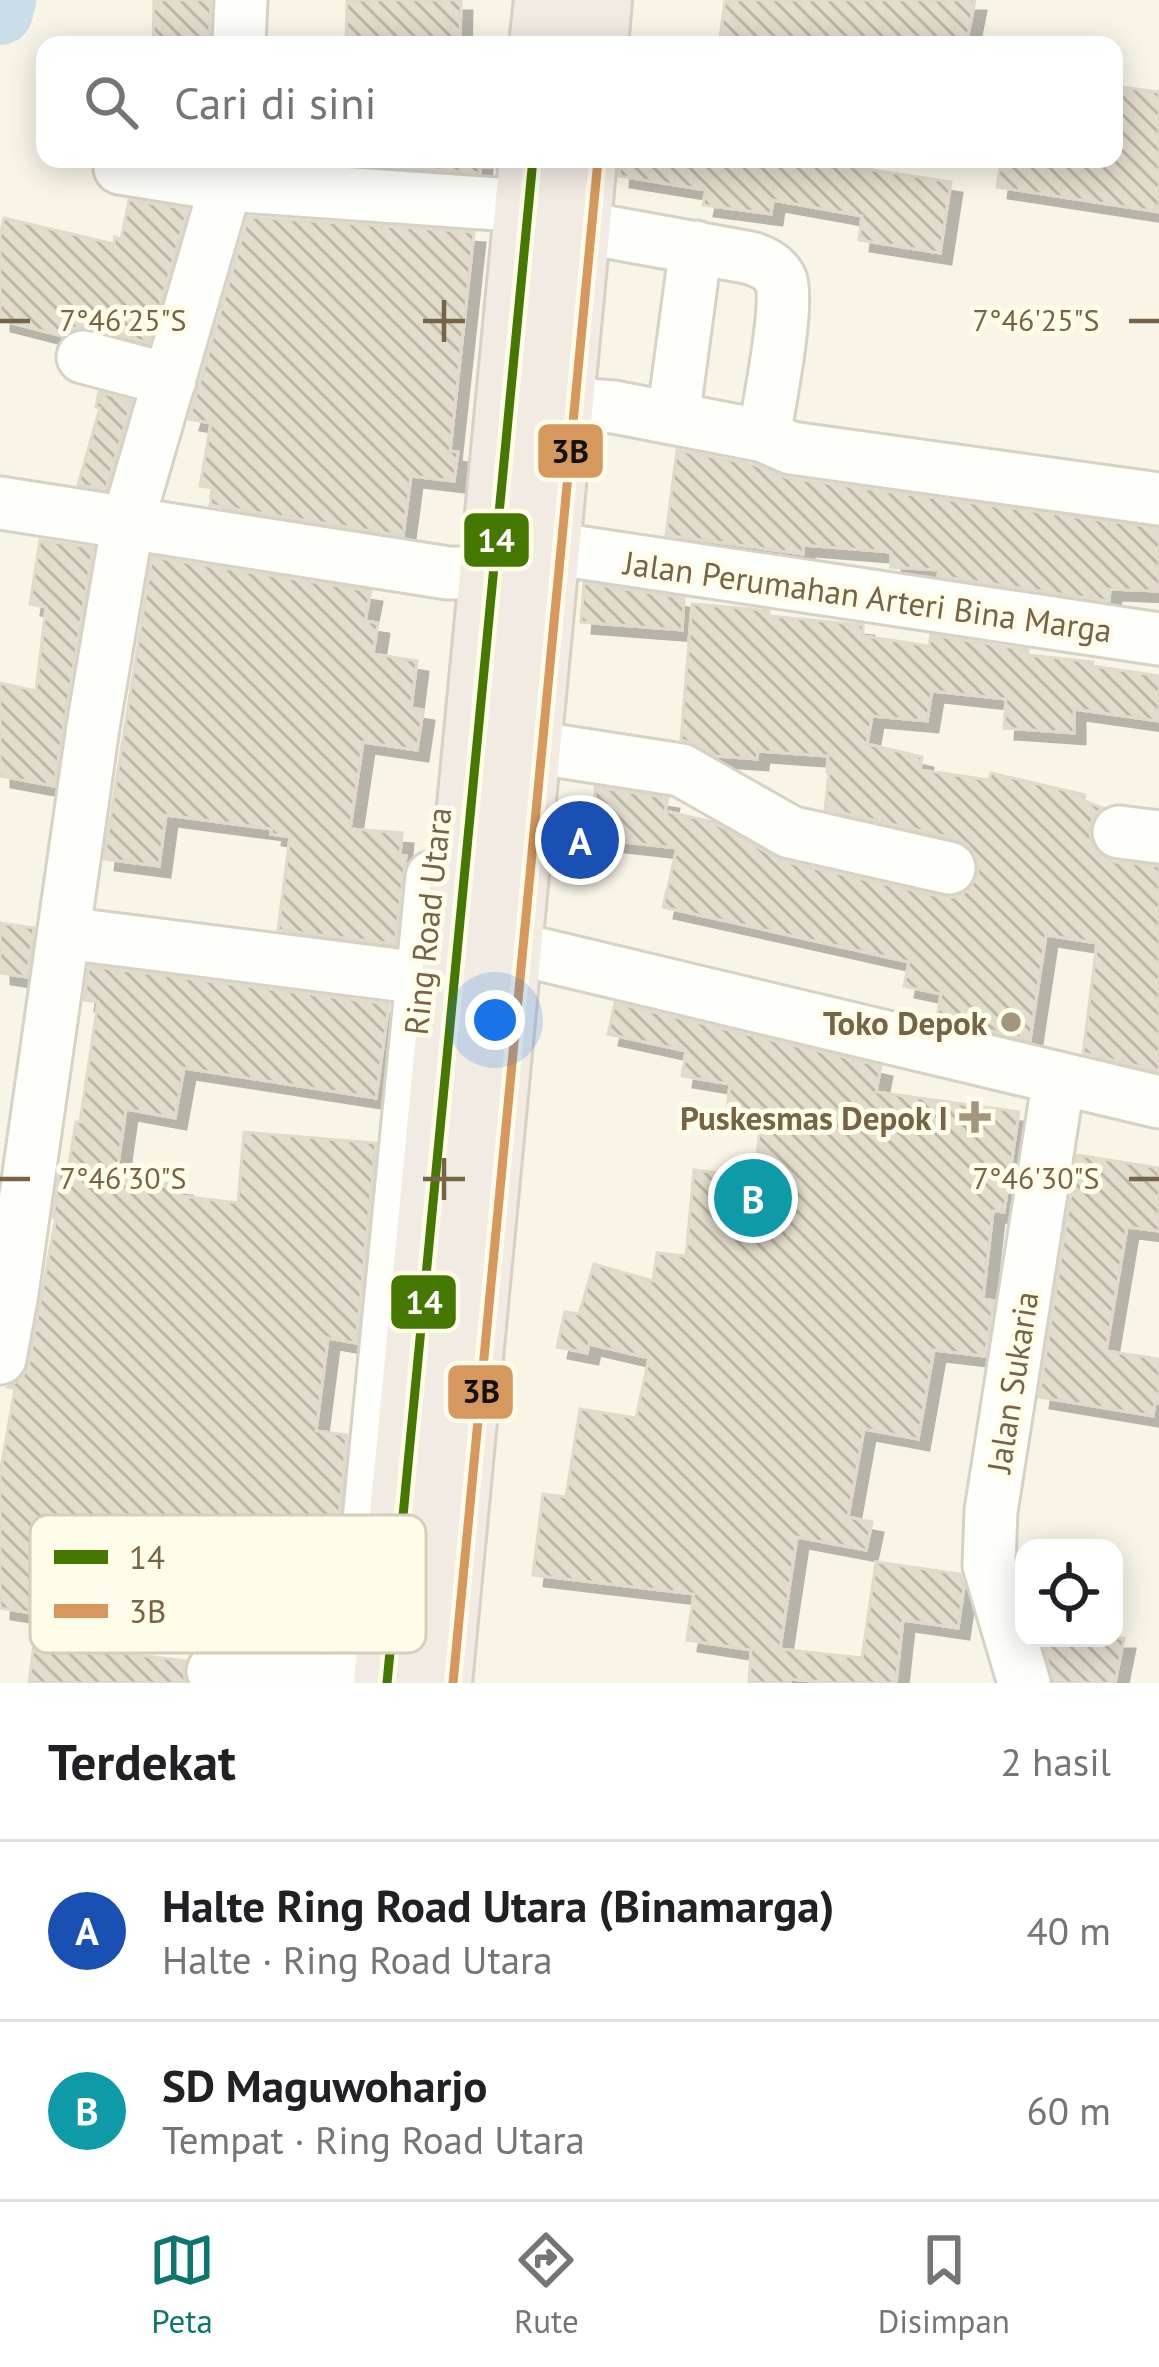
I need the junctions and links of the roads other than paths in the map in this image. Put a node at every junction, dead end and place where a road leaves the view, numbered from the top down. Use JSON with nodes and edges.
{"nodes":[{"id":1,"x":241,"y":0,"type":"edge"},
{"id":2,"x":516,"y":0,"type":"edge"},
{"id":3,"x":548,"y":0,"type":"edge"},
{"id":4,"x":598,"y":0,"type":"edge"},
{"id":5,"x":630,"y":0,"type":"edge"},
{"id":6,"x":239,"y":36,"type":"edge"},
{"id":7,"x":513,"y":36,"type":"edge"},
{"id":8,"x":544,"y":36,"type":"edge"},
{"id":9,"x":594,"y":36,"type":"edge"},
{"id":10,"x":627,"y":36,"type":"edge"},
{"id":11,"x":120,"y":168,"type":"dead end"},
{"id":12,"x":583,"y":168,"type":"edge"},
{"id":13,"x":614,"y":168,"type":"edge"},
{"id":14,"x":229,"y":172,"type":"edge"},
{"id":15,"x":510,"y":174,"type":"edge"},
{"id":16,"x":608,"y":232,"type":"junction"},
{"id":17,"x":696,"y":247,"type":"junction"},
{"id":18,"x":83,"y":356,"type":"dead end"},
{"id":19,"x":170,"y":380,"type":"junction"},
{"id":20,"x":576,"y":404,"type":"junction"},
{"id":21,"x":673,"y":418,"type":"junction"},
{"id":22,"x":764,"y":436,"type":"junction"},
{"id":23,"x":1159,"y":499,"type":"edge"},
{"id":24,"x":0,"y":503,"type":"edge"},
{"id":25,"x":128,"y":521,"type":"junction"},
{"id":26,"x":577,"y":552,"type":"junction"},
{"id":27,"x":464,"y":573,"type":"junction"},
{"id":28,"x":1159,"y":639,"type":"edge"},
{"id":29,"x":558,"y":752,"type":"junction"},
{"id":30,"x":949,"y":868,"type":"dead end"},
{"id":31,"x":65,"y":933,"type":"junction"},
{"id":32,"x":539,"y":954,"type":"junction"},
{"id":33,"x":421,"y":978,"type":"junction"},
{"id":34,"x":1059,"y":1078,"type":"junction"},
{"id":35,"x":1159,"y":1102,"type":"edge"},
{"id":36,"x":504,"y":1158,"type":"junction"},
{"id":37,"x":404,"y":1328,"type":"junction"},
{"id":38,"x":0,"y":1358,"type":"edge"},
{"id":39,"x":377,"y":1515,"type":"edge"},
{"id":40,"x":395,"y":1515,"type":"edge"},
{"id":41,"x":357,"y":1653,"type":"edge"},
{"id":42,"x":388,"y":1653,"type":"edge"},
{"id":43,"x":213,"y":1671,"type":"dead end"},
{"id":44,"x":353,"y":1683,"type":"edge"},
{"id":45,"x":387,"y":1683,"type":"edge"},
{"id":46,"x":438,"y":1683,"type":"edge"},
{"id":47,"x":468,"y":1683,"type":"edge"},
{"id":48,"x":1024,"y":1683,"type":"edge"}],
"edges":[{"from":1,"to":6,"type":"street"},
{"from":2,"to":7,"type":"street"},
{"from":3,"to":8,"type":"highway"},
{"from":4,"to":9,"type":"highway"},
{"from":5,"to":10,"type":"street"},
{"from":11,"to":14,"type":"street"},
{"from":12,"to":20,"type":"highway"},
{"from":13,"to":16,"type":"street"},
{"from":14,"to":15,"type":"street"},
{"from":14,"to":19,"type":"street"},
{"from":15,"to":27,"type":"street","name":"Ring Road Utara"},
{"from":15,"to":37,"type":"highway"},
{"from":16,"to":17,"type":"street"},
{"from":16,"to":20,"type":"street"},
{"from":17,"to":21,"type":"street"},
{"from":17,"to":22,"type":"street"},
{"from":18,"to":19,"type":"street"},
{"from":19,"to":25,"type":"street"},
{"from":20,"to":21,"type":"street"},
{"from":20,"to":26,"type":"street"},
{"from":20,"to":36,"type":"highway"},
{"from":21,"to":22,"type":"street"},
{"from":22,"to":23,"type":"street"},
{"from":24,"to":25,"type":"street"},
{"from":25,"to":27,"type":"street"},
{"from":25,"to":31,"type":"street"},
{"from":26,"to":28,"type":"street","name":"Jalan Perumahan Arteri Bina Marga"},
{"from":26,"to":29,"type":"street"},
{"from":27,"to":33,"type":"street","name":"Ring Road Utara"},
{"from":29,"to":30,"type":"street"},
{"from":29,"to":32,"type":"street"},
{"from":31,"to":33,"type":"street"},
{"from":31,"to":38,"type":"street"},
{"from":32,"to":34,"type":"street"},
{"from":32,"to":36,"type":"street"},
{"from":33,"to":37,"type":"street","name":"Ring Road Utara"},
{"from":34,"to":35,"type":"street"},
{"from":34,"to":48,"type":"street","name":"Jalan Sukaria"},
{"from":36,"to":46,"type":"highway"},
{"from":36,"to":47,"type":"street"},
{"from":37,"to":39,"type":"street","name":"Ring Road Utara"},
{"from":37,"to":40,"type":"highway"},
{"from":41,"to":44,"type":"street","name":"Ring Road Utara"},
{"from":42,"to":45,"type":"highway"},
{"from":43,"to":44,"type":"street"}]}
